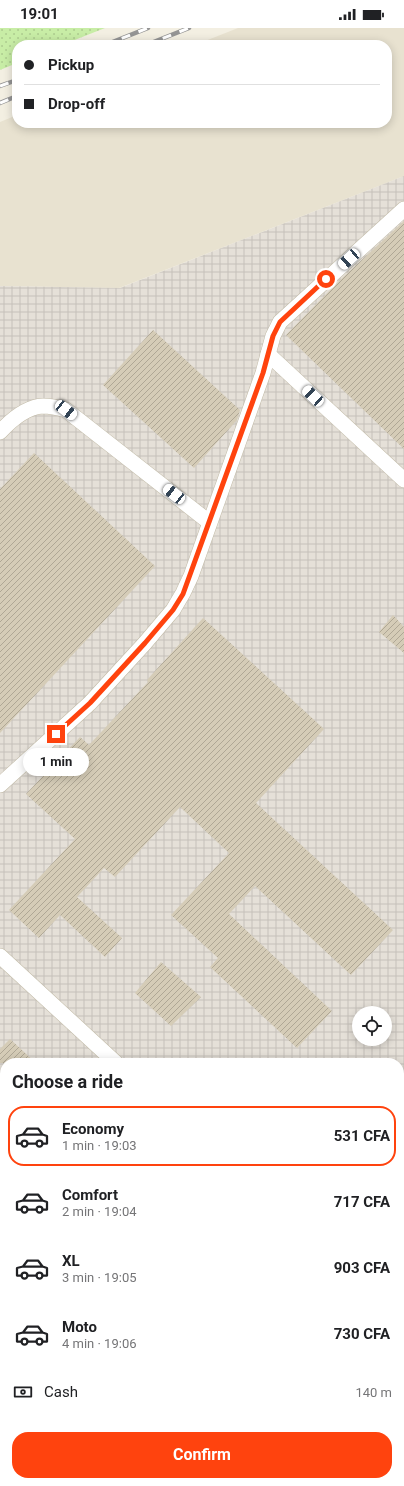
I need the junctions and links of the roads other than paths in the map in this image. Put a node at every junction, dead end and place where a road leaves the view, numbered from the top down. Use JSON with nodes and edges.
{"nodes":[{"id":1,"x":404,"y":209,"type":"edge"},
{"id":2,"x":268,"y":354,"type":"junction"},
{"id":3,"x":0,"y":432,"type":"edge"},
{"id":4,"x":404,"y":480,"type":"edge"},
{"id":5,"x":209,"y":522,"type":"junction"},
{"id":6,"x":0,"y":785,"type":"edge"},
{"id":7,"x":0,"y":956,"type":"edge"},
{"id":8,"x":111,"y":1058,"type":"edge"}],
"edges":[{"from":1,"to":2,"type":"lane"},
{"from":2,"to":4,"type":"lane"},
{"from":2,"to":5,"type":"lane"},
{"from":3,"to":5,"type":"lane"},
{"from":5,"to":6,"type":"lane"},
{"from":7,"to":8,"type":"lane"}]}
